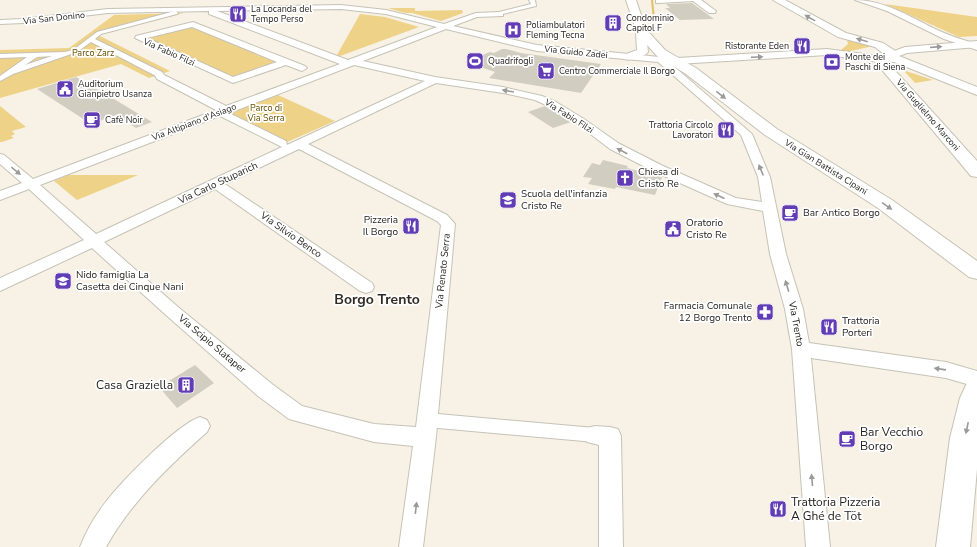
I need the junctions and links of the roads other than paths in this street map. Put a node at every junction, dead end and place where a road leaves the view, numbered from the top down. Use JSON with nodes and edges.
{"nodes":[{"id":1,"x":532,"y":0,"type":"edge"},
{"id":2,"x":631,"y":0,"type":"edge"},
{"id":3,"x":690,"y":0,"type":"edge"},
{"id":4,"x":696,"y":0,"type":"edge"},
{"id":5,"x":778,"y":0,"type":"edge"},
{"id":6,"x":859,"y":0,"type":"edge"},
{"id":7,"x":659,"y":1,"type":"dead end"},
{"id":8,"x":109,"y":8,"type":"joint"},
{"id":9,"x":206,"y":9,"type":"junction"},
{"id":10,"x":712,"y":11,"type":"dead end"},
{"id":11,"x":175,"y":13,"type":"dead end"},
{"id":12,"x":497,"y":14,"type":"joint"},
{"id":13,"x":132,"y":15,"type":"dead end"},
{"id":14,"x":0,"y":22,"type":"edge"},
{"id":15,"x":446,"y":27,"type":"junction"},
{"id":16,"x":116,"y":28,"type":"junction"},
{"id":17,"x":640,"y":29,"type":"junction"},
{"id":18,"x":842,"y":35,"type":"junction"},
{"id":19,"x":90,"y":39,"type":"junction"},
{"id":20,"x":974,"y":45,"type":"edge"},
{"id":21,"x":827,"y":52,"type":"junction"},
{"id":22,"x":66,"y":54,"type":"junction"},
{"id":23,"x":35,"y":55,"type":"junction"},
{"id":24,"x":0,"y":56,"type":"edge"},
{"id":25,"x":893,"y":57,"type":"junction"},
{"id":26,"x":628,"y":58,"type":"junction"},
{"id":27,"x":879,"y":59,"type":"junction"},
{"id":28,"x":661,"y":60,"type":"junction"},
{"id":29,"x":690,"y":60,"type":"junction"},
{"id":30,"x":677,"y":61,"type":"junction"},
{"id":31,"x":286,"y":62,"type":"junction"},
{"id":32,"x":351,"y":63,"type":"junction"},
{"id":33,"x":302,"y":68,"type":"dead end"},
{"id":34,"x":10,"y":72,"type":"junction"},
{"id":35,"x":159,"y":74,"type":"joint"},
{"id":36,"x":0,"y":79,"type":"edge"},
{"id":37,"x":233,"y":80,"type":"junction"},
{"id":38,"x":436,"y":80,"type":"junction"},
{"id":39,"x":249,"y":87,"type":"dead end"},
{"id":40,"x":977,"y":91,"type":"edge"},
{"id":41,"x":223,"y":107,"type":"junction"},
{"id":42,"x":746,"y":114,"type":"junction"},
{"id":43,"x":726,"y":116,"type":"junction"},
{"id":44,"x":282,"y":144,"type":"dead end"},
{"id":45,"x":300,"y":145,"type":"junction"},
{"id":46,"x":0,"y":158,"type":"edge"},
{"id":47,"x":977,"y":172,"type":"edge"},
{"id":48,"x":31,"y":184,"type":"junction"},
{"id":49,"x":216,"y":184,"type":"junction"},
{"id":50,"x":0,"y":196,"type":"edge"},
{"id":51,"x":770,"y":208,"type":"junction"},
{"id":52,"x":92,"y":240,"type":"junction"},
{"id":53,"x":977,"y":272,"type":"edge"},
{"id":54,"x":0,"y":285,"type":"edge"},
{"id":55,"x":366,"y":287,"type":"dead end"},
{"id":56,"x":801,"y":349,"type":"junction"},
{"id":57,"x":976,"y":392,"type":"edge"},
{"id":58,"x":200,"y":426,"type":"dead end"},
{"id":59,"x":426,"y":429,"type":"junction"},
{"id":60,"x":605,"y":432,"type":"joint"},
{"id":61,"x":92,"y":547,"type":"edge"},
{"id":62,"x":411,"y":547,"type":"edge"},
{"id":63,"x":611,"y":547,"type":"edge"},
{"id":64,"x":818,"y":547,"type":"edge"},
{"id":65,"x":952,"y":547,"type":"edge"}],
"edges":[{"from":1,"to":12,"type":"street"},
{"from":2,"to":17,"type":"main road"},
{"from":3,"to":7,"type":"street"},
{"from":4,"to":10,"type":"street"},
{"from":18,"to":5,"type":"main road","one_way":true},
{"from":6,"to":20,"type":"street"},
{"from":8,"to":9,"type":"street","name":"Via Fabio Filzi"},
{"from":8,"to":14,"type":"street","name":"Via San Donino"},
{"from":9,"to":15,"type":"street","name":"Via Guido Zadei"},
{"from":9,"to":32,"type":"street","name":"Via Fabio Filzi"},
{"from":11,"to":16,"type":"street"},
{"from":12,"to":15,"type":"street","name":"Via Altipiano d'Asiago"},
{"from":13,"to":16,"type":"street"},
{"from":15,"to":26,"type":"street","name":"Via Guido Zadei"},
{"from":15,"to":32,"type":"street","name":"Via Altipiano d'Asiago"},
{"from":16,"to":19,"type":"street"},
{"from":17,"to":26,"type":"street"},
{"from":17,"to":29,"type":"main road"},
{"from":17,"to":30,"type":"main road"},
{"from":18,"to":21,"type":"street"},
{"from":25,"to":18,"type":"main road","one_way":true},
{"from":19,"to":22,"type":"street"},
{"from":19,"to":35,"type":"street"},
{"from":25,"to":20,"type":"street","one_way":true},
{"from":21,"to":27,"type":"street","name":"Via Guido Zadei"},
{"from":29,"to":21,"type":"street","name":"Via Guido Zadei","one_way":true},
{"from":22,"to":23,"type":"street"},
{"from":22,"to":34,"type":"street"},
{"from":23,"to":24,"type":"street"},
{"from":23,"to":34,"type":"street"},
{"from":25,"to":27,"type":"main road"},
{"from":25,"to":40,"type":"street"},
{"from":26,"to":28,"type":"street","name":"Via Guido Zadei"},
{"from":27,"to":47,"type":"main road","name":"Via Guglielmo Marconi"},
{"from":28,"to":30,"type":"street","name":"Via Guido Zadei"},
{"from":28,"to":43,"type":"street","name":"Via Trento"},
{"from":29,"to":30,"type":"street","name":"Via Guido Zadei"},
{"from":30,"to":42,"type":"main road","name":"Via Gian Battista Cipani","one_way":true},
{"from":31,"to":33,"type":"street","name":"Via Fabio Filzi"},
{"from":31,"to":37,"type":"street"},
{"from":31,"to":37,"type":"street","name":"Via Fabio Filzi"},
{"from":32,"to":38,"type":"street","name":"Via Fabio Filzi"},
{"from":32,"to":41,"type":"street","name":"Via Altipiano d'Asiago"},
{"from":34,"to":36,"type":"street"},
{"from":35,"to":41,"type":"street"},
{"from":37,"to":39,"type":"street","name":"Via Fabio Filzi"},
{"from":38,"to":45,"type":"street","name":"Via Carlo Stuparich"},
{"from":51,"to":38,"type":"street","name":"Via Fabio Filzi","one_way":true},
{"from":41,"to":44,"type":"street"},
{"from":41,"to":48,"type":"street","name":"Via Altipiano d'Asiago"},
{"from":42,"to":43,"type":"street"},
{"from":42,"to":53,"type":"main road","name":"Via Gian Battista Cipani","one_way":true},
{"from":51,"to":43,"type":"street","name":"Via Trento","one_way":true},
{"from":45,"to":49,"type":"street","name":"Via Carlo Stuparich"},
{"from":45,"to":59,"type":"street","name":"Via Renato Serra"},
{"from":46,"to":48,"type":"street","name":"Via Scipio Slataper","one_way":true},
{"from":48,"to":50,"type":"street","name":"Via Altipiano d'Asiago"},
{"from":48,"to":52,"type":"street","name":"Via Scipio Slataper"},
{"from":49,"to":52,"type":"street","name":"Via Carlo Stuparich"},
{"from":49,"to":55,"type":"street","name":"Via Silvio Benco"},
{"from":56,"to":51,"type":"street","name":"Via Trento","one_way":true},
{"from":52,"to":54,"type":"street","name":"Via Carlo Stuparich"},
{"from":52,"to":59,"type":"street","name":"Via Scipio Slataper"},
{"from":57,"to":56,"type":"street","one_way":true},
{"from":64,"to":56,"type":"street","name":"Via Trento","one_way":true},
{"from":57,"to":65,"type":"main road","one_way":true},
{"from":58,"to":61,"type":"street"},
{"from":59,"to":60,"type":"street"},
{"from":62,"to":59,"type":"street","one_way":true},
{"from":60,"to":63,"type":"street"}]}
